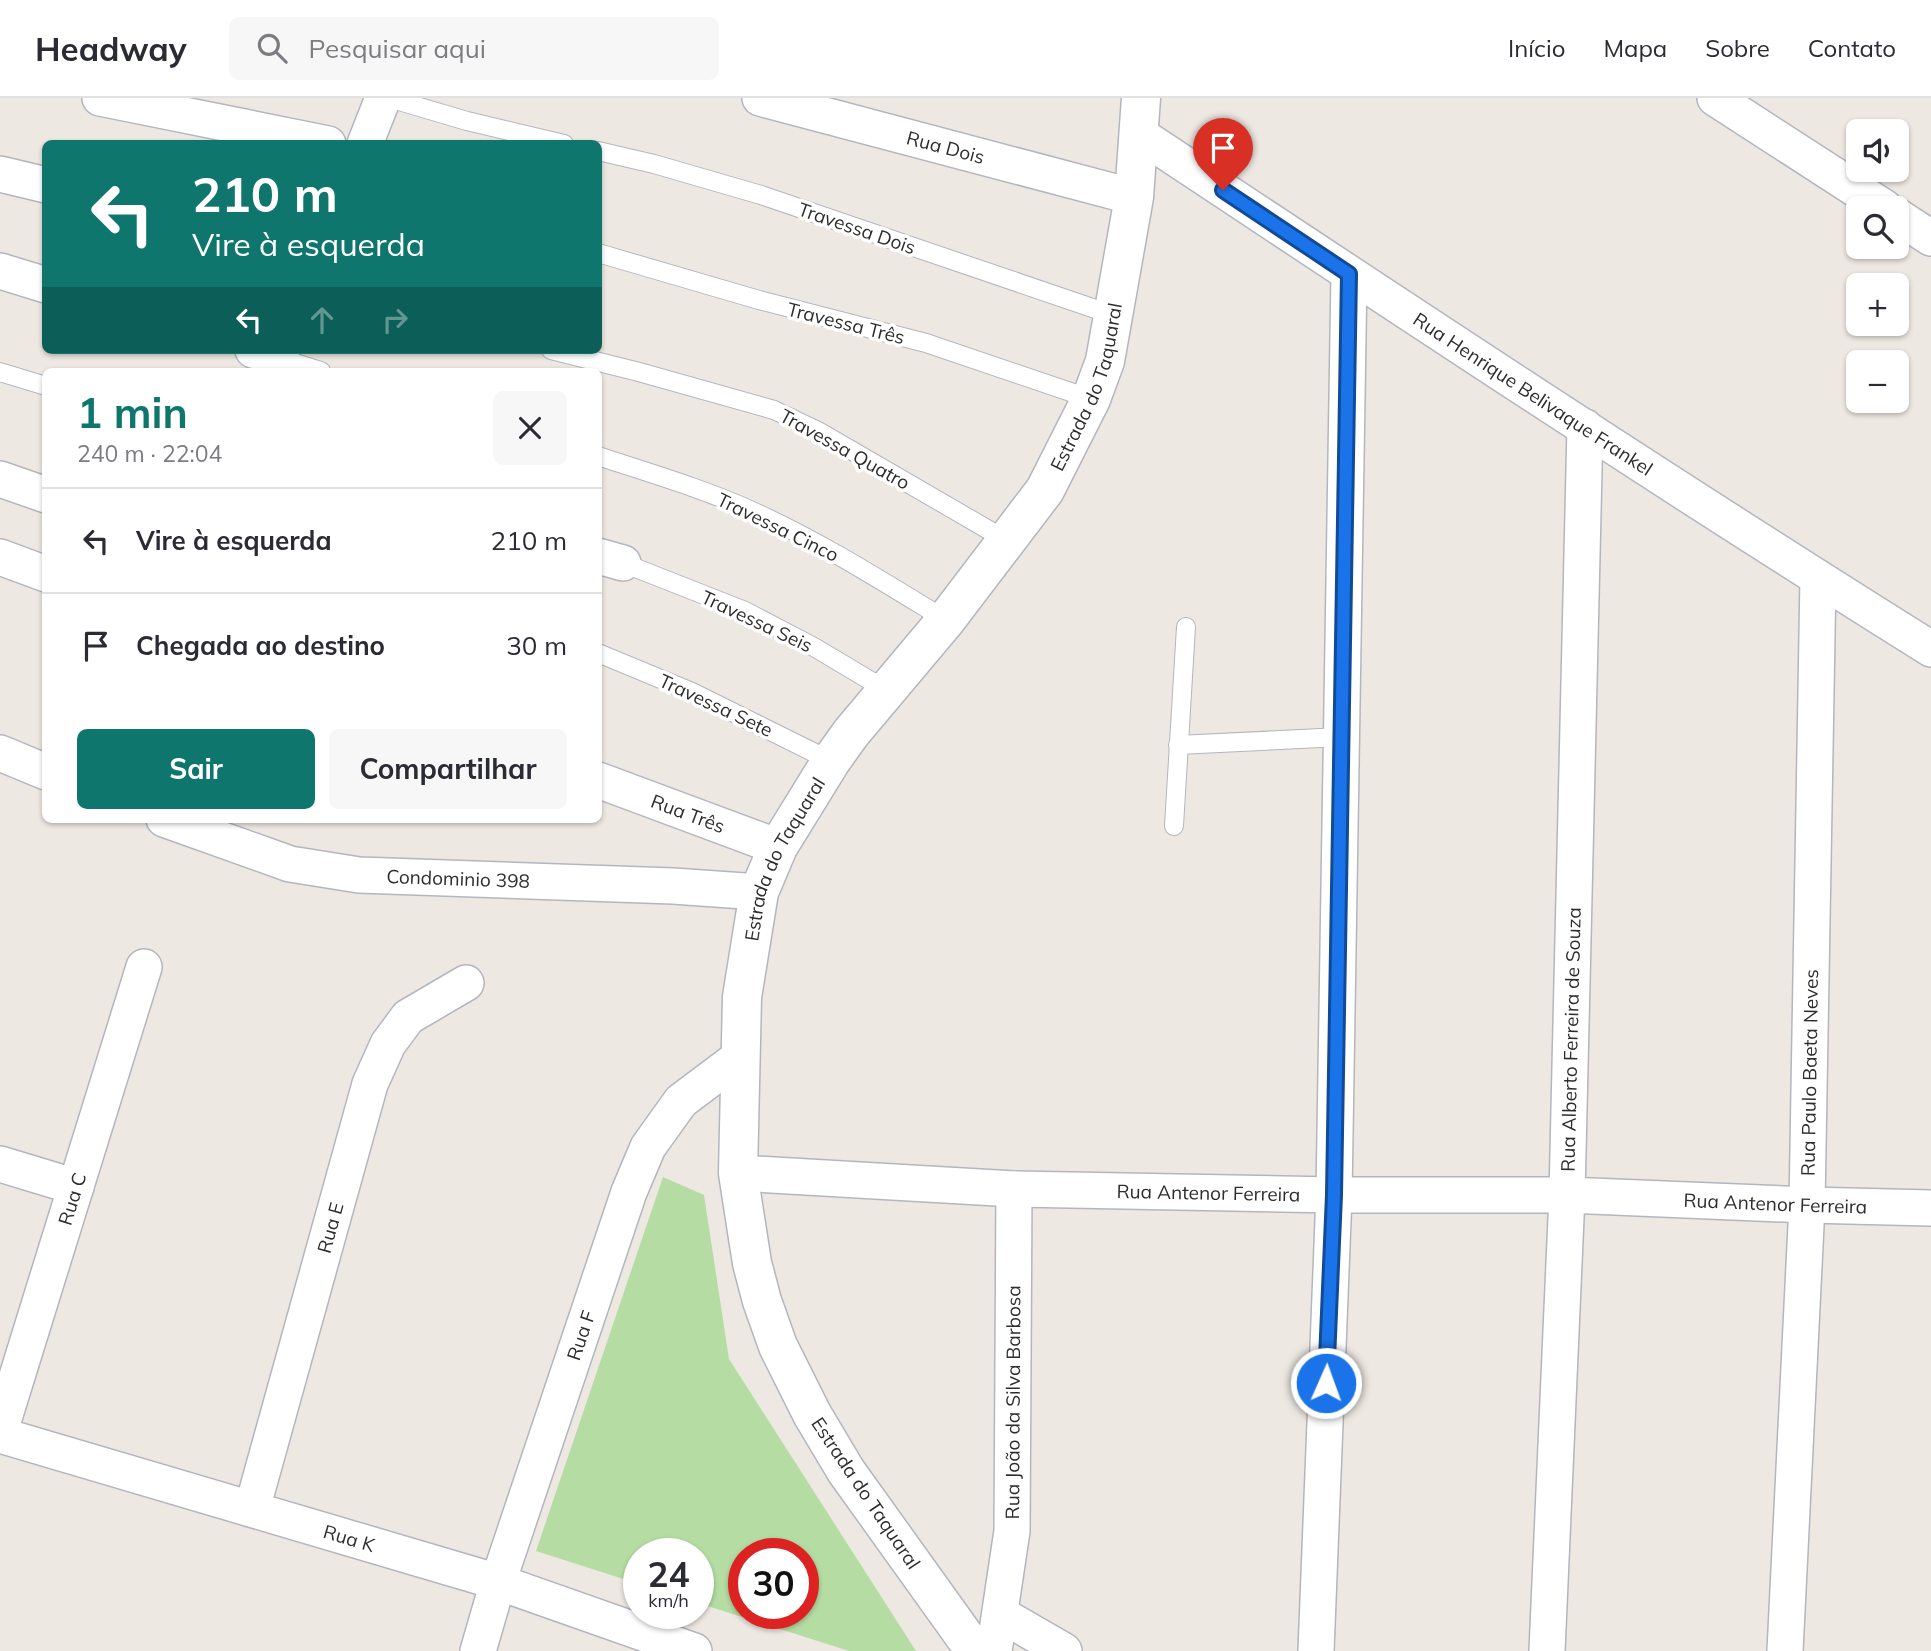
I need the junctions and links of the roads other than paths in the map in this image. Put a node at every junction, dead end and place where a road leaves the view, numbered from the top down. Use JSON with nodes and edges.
{"nodes":[{"id":1,"x":100,"y":98,"type":"edge"},
{"id":2,"x":383,"y":98,"type":"edge"},
{"id":3,"x":389,"y":98,"type":"edge"},
{"id":4,"x":760,"y":98,"type":"edge"},
{"id":5,"x":1715,"y":98,"type":"edge"},
{"id":6,"x":1140,"y":116,"type":"edge"},
{"id":7,"x":308,"y":140,"type":"edge"},
{"id":8,"x":367,"y":140,"type":"edge"},
{"id":9,"x":547,"y":140,"type":"edge"},
{"id":10,"x":602,"y":152,"type":"edge"},
{"id":11,"x":0,"y":174,"type":"edge"},
{"id":12,"x":42,"y":184,"type":"edge"},
{"id":13,"x":1866,"y":196,"type":"edge"},
{"id":14,"x":1134,"y":197,"type":"junction"},
{"id":15,"x":1909,"y":224,"type":"edge"},
{"id":16,"x":1931,"y":238,"type":"edge"},
{"id":17,"x":602,"y":254,"type":"edge"},
{"id":18,"x":0,"y":271,"type":"edge"},
{"id":19,"x":1349,"y":274,"type":"junction"},
{"id":20,"x":42,"y":284,"type":"edge"},
{"id":21,"x":1113,"y":315,"type":"junction"},
{"id":22,"x":567,"y":354,"type":"edge"},
{"id":23,"x":275,"y":358,"type":"edge"},
{"id":24,"x":310,"y":368,"type":"edge"},
{"id":25,"x":0,"y":372,"type":"edge"},
{"id":26,"x":42,"y":385,"type":"edge"},
{"id":27,"x":1091,"y":399,"type":"junction"},
{"id":28,"x":1585,"y":427,"type":"junction"},
{"id":29,"x":602,"y":457,"type":"edge"},
{"id":30,"x":0,"y":479,"type":"edge"},
{"id":31,"x":42,"y":494,"type":"edge"},
{"id":32,"x":1006,"y":540,"type":"junction"},
{"id":33,"x":0,"y":557,"type":"edge"},
{"id":34,"x":611,"y":559,"type":"edge"},
{"id":35,"x":42,"y":573,"type":"edge"},
{"id":36,"x":1818,"y":578,"type":"junction"},
{"id":37,"x":946,"y":620,"type":"junction"},
{"id":38,"x":1186,"y":627,"type":"dead end"},
{"id":39,"x":1931,"y":649,"type":"edge"},
{"id":40,"x":602,"y":655,"type":"edge"},
{"id":41,"x":886,"y":690,"type":"junction"},
{"id":42,"x":1341,"y":737,"type":"junction"},
{"id":43,"x":1178,"y":745,"type":"junction"},
{"id":44,"x":0,"y":753,"type":"edge"},
{"id":45,"x":831,"y":761,"type":"junction"},
{"id":46,"x":42,"y":770,"type":"edge"},
{"id":47,"x":602,"y":781,"type":"edge"},
{"id":48,"x":175,"y":823,"type":"edge"},
{"id":49,"x":1174,"y":826,"type":"dead end"},
{"id":50,"x":778,"y":847,"type":"junction"},
{"id":51,"x":759,"y":892,"type":"junction"},
{"id":52,"x":144,"y":967,"type":"dead end"},
{"id":53,"x":466,"y":983,"type":"dead end"},
{"id":54,"x":741,"y":1056,"type":"junction"},
{"id":55,"x":0,"y":1164,"type":"edge"},
{"id":56,"x":738,"y":1173,"type":"junction"},
{"id":57,"x":76,"y":1187,"type":"junction"},
{"id":58,"x":1014,"y":1189,"type":"junction"},
{"id":59,"x":1334,"y":1195,"type":"junction"},
{"id":60,"x":1567,"y":1195,"type":"junction"},
{"id":61,"x":1807,"y":1205,"type":"junction"},
{"id":62,"x":1931,"y":1208,"type":"edge"},
{"id":63,"x":0,"y":1433,"type":"edge"},
{"id":64,"x":252,"y":1509,"type":"junction"},
{"id":65,"x":498,"y":1582,"type":"junction"},
{"id":66,"x":1000,"y":1614,"type":"junction"},
{"id":67,"x":478,"y":1651,"type":"edge"},
{"id":68,"x":694,"y":1651,"type":"edge"},
{"id":69,"x":975,"y":1651,"type":"edge"},
{"id":70,"x":994,"y":1651,"type":"edge"},
{"id":71,"x":1064,"y":1651,"type":"edge"},
{"id":72,"x":1316,"y":1651,"type":"edge"},
{"id":73,"x":1547,"y":1651,"type":"edge"},
{"id":74,"x":1785,"y":1651,"type":"edge"}],
"edges":[{"from":1,"to":7,"type":"street"},
{"from":2,"to":8,"type":"street"},
{"from":3,"to":9,"type":"lane"},
{"from":4,"to":14,"type":"street","name":"Rua Dois"},
{"from":5,"to":13,"type":"street"},
{"from":6,"to":14,"type":"street","name":"Estrada do Taquaral"},
{"from":6,"to":19,"type":"street","name":"Rua Henrique Belivaque Frankel"},
{"from":10,"to":21,"type":"lane","name":"Travessa Dois"},
{"from":11,"to":12,"type":"street"},
{"from":14,"to":21,"type":"street","name":"Estrada do Taquaral"},
{"from":15,"to":16,"type":"street"},
{"from":17,"to":27,"type":"lane","name":"Travessa Três"},
{"from":18,"to":20,"type":"street"},
{"from":19,"to":28,"type":"street","name":"Rua Henrique Belivaque Frankel"},
{"from":19,"to":42,"type":"street"},
{"from":21,"to":27,"type":"street","name":"Estrada do Taquaral"},
{"from":22,"to":32,"type":"lane","name":"Travessa Quatro"},
{"from":23,"to":24,"type":"lane"},
{"from":25,"to":26,"type":"lane"},
{"from":27,"to":32,"type":"street","name":"Estrada do Taquaral"},
{"from":28,"to":36,"type":"street","name":"Rua Henrique Belivaque Frankel"},
{"from":28,"to":60,"type":"street","name":"Rua Alberto Ferreira de Souza"},
{"from":29,"to":37,"type":"lane","name":"Travessa Cinco"},
{"from":30,"to":31,"type":"street"},
{"from":32,"to":37,"type":"street","name":"Estrada do Taquaral"},
{"from":33,"to":35,"type":"street"},
{"from":34,"to":41,"type":"lane","name":"Travessa Seis"},
{"from":36,"to":39,"type":"street","name":"Rua Henrique Belivaque Frankel"},
{"from":36,"to":61,"type":"street","name":"Rua Paulo Baeta Neves"},
{"from":37,"to":41,"type":"street","name":"Estrada do Taquaral"},
{"from":38,"to":43,"type":"lane"},
{"from":40,"to":45,"type":"lane","name":"Travessa Sete"},
{"from":41,"to":45,"type":"street","name":"Estrada do Taquaral"},
{"from":42,"to":43,"type":"lane"},
{"from":42,"to":59,"type":"street"},
{"from":43,"to":49,"type":"lane"},
{"from":44,"to":46,"type":"street"},
{"from":45,"to":50,"type":"street","name":"Estrada do Taquaral"},
{"from":47,"to":50,"type":"street","name":"Rua Três"},
{"from":48,"to":51,"type":"street","name":"Condominio 398"},
{"from":50,"to":51,"type":"street","name":"Estrada do Taquaral"},
{"from":51,"to":54,"type":"street","name":"Estrada do Taquaral"},
{"from":52,"to":57,"type":"street","name":"Rua C"},
{"from":53,"to":64,"type":"street","name":"Rua E"},
{"from":54,"to":56,"type":"street","name":"Estrada do Taquaral"},
{"from":54,"to":65,"type":"street","name":"Rua F"},
{"from":55,"to":57,"type":"street"},
{"from":56,"to":58,"type":"street","name":"Rua Antenor Ferreira"},
{"from":56,"to":69,"type":"street","name":"Estrada do Taquaral"},
{"from":57,"to":63,"type":"street","name":"Rua C"},
{"from":58,"to":59,"type":"street","name":"Rua Antenor Ferreira"},
{"from":58,"to":66,"type":"street","name":"Rua João da Silva Barbosa"},
{"from":59,"to":60,"type":"street","name":"Rua Antenor Ferreira"},
{"from":59,"to":72,"type":"street"},
{"from":60,"to":61,"type":"street","name":"Rua Antenor Ferreira"},
{"from":60,"to":73,"type":"street","name":"Rua Alberto Ferreira de Souza"},
{"from":61,"to":62,"type":"street","name":"Rua Antenor Ferreira"},
{"from":61,"to":74,"type":"street","name":"Rua Paulo Baeta Neves"},
{"from":63,"to":64,"type":"street","name":"Rua K"},
{"from":64,"to":65,"type":"street","name":"Rua K"},
{"from":65,"to":67,"type":"street","name":"Rua F"},
{"from":65,"to":68,"type":"street","name":"Rua K"},
{"from":66,"to":70,"type":"street","name":"Rua João da Silva Barbosa"},
{"from":66,"to":71,"type":"street"}]}
